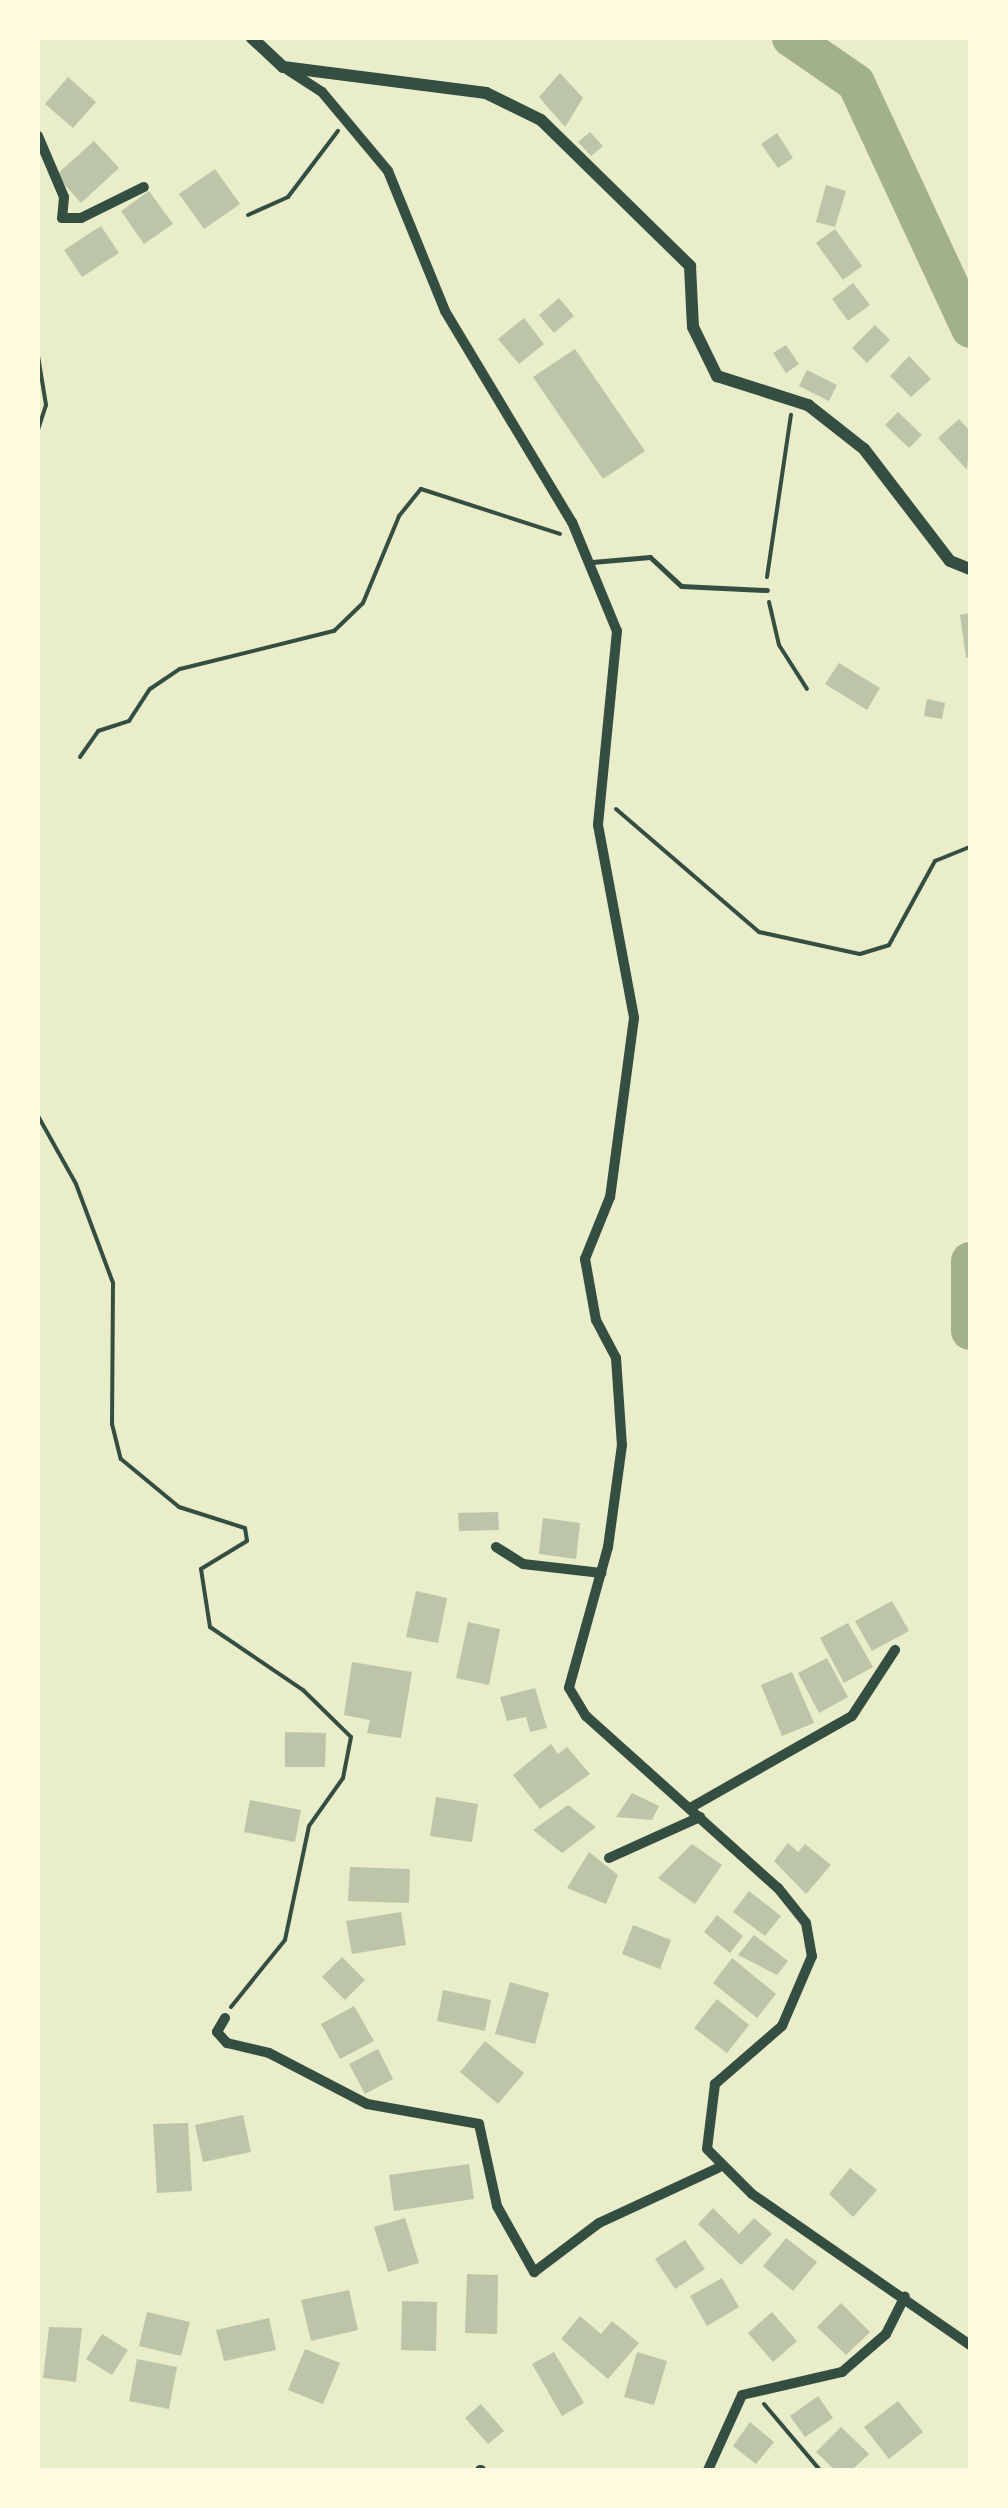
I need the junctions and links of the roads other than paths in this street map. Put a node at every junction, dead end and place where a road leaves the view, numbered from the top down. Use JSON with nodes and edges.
{"nodes":[{"id":1,"x":252,"y":38,"type":"edge"},
{"id":2,"x":282,"y":66,"type":"junction"},
{"id":3,"x":38,"y":136,"type":"edge"},
{"id":4,"x":144,"y":187,"type":"dead end"},
{"id":5,"x":589,"y":562,"type":"junction"},
{"id":6,"x":970,"y":568,"type":"edge"},
{"id":7,"x":767,"y":590,"type":"road end"},
{"id":8,"x":496,"y":1546,"type":"dead end"},
{"id":9,"x":601,"y":1573,"type":"junction"},
{"id":10,"x":895,"y":1650,"type":"dead end"},
{"id":11,"x":690,"y":1808,"type":"junction"},
{"id":12,"x":700,"y":1817,"type":"junction"},
{"id":13,"x":609,"y":1858,"type":"dead end"},
{"id":14,"x":226,"y":2018,"type":"road end"},
{"id":15,"x":718,"y":2168,"type":"junction"},
{"id":16,"x":905,"y":2296,"type":"junction"},
{"id":17,"x":970,"y":2345,"type":"edge"},
{"id":18,"x":708,"y":2470,"type":"edge"}],
"edges":[{"from":1,"to":2,"type":"street"},
{"from":2,"to":5,"type":"street"},
{"from":2,"to":6,"type":"street"},
{"from":3,"to":4,"type":"street"},
{"from":5,"to":7,"type":"lane"},
{"from":5,"to":9,"type":"street"},
{"from":8,"to":9,"type":"street"},
{"from":9,"to":11,"type":"street"},
{"from":10,"to":11,"type":"street"},
{"from":11,"to":12,"type":"street"},
{"from":12,"to":13,"type":"street"},
{"from":12,"to":15,"type":"street"},
{"from":14,"to":15,"type":"street"},
{"from":15,"to":16,"type":"street"},
{"from":16,"to":17,"type":"street"},
{"from":16,"to":18,"type":"street"}]}
